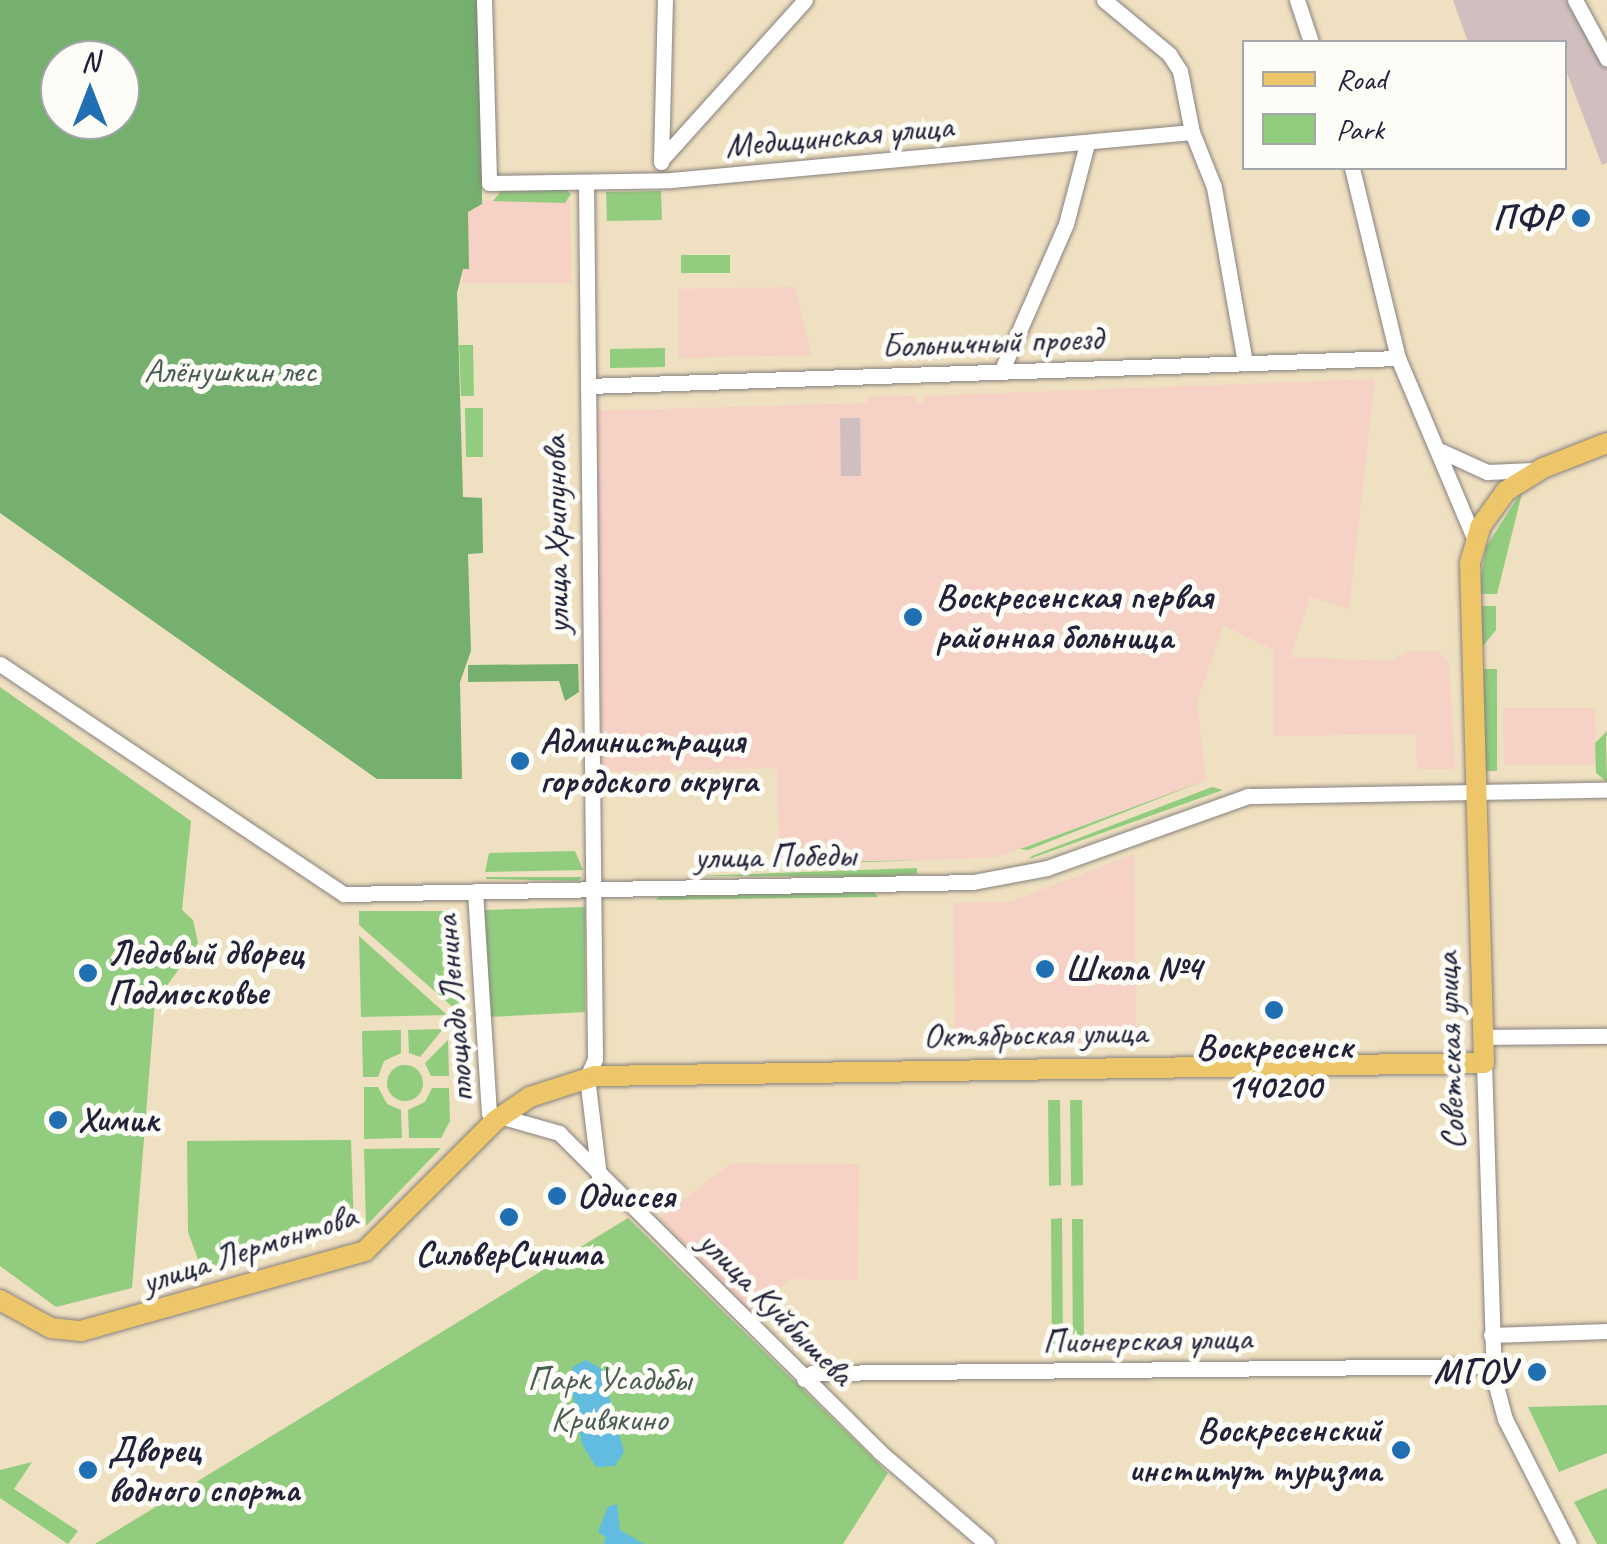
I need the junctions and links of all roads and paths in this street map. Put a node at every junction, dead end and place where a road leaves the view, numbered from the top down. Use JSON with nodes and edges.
{"nodes":[{"id":1,"x":484,"y":0,"type":"edge"},
{"id":2,"x":664,"y":0,"type":"edge"},
{"id":3,"x":806,"y":0,"type":"edge"},
{"id":4,"x":1104,"y":0,"type":"edge"},
{"id":5,"x":1298,"y":0,"type":"edge"},
{"id":6,"x":1575,"y":0,"type":"edge"},
{"id":7,"x":1311,"y":40,"type":"edge"},
{"id":8,"x":1607,"y":59,"type":"edge"},
{"id":9,"x":1192,"y":132,"type":"junction"},
{"id":10,"x":1087,"y":144,"type":"junction"},
{"id":11,"x":660,"y":160,"type":"junction"},
{"id":12,"x":1352,"y":170,"type":"edge"},
{"id":13,"x":660,"y":181,"type":"junction"},
{"id":14,"x":586,"y":182,"type":"junction"},
{"id":15,"x":1398,"y":358,"type":"junction"},
{"id":16,"x":1245,"y":363,"type":"junction"},
{"id":17,"x":1001,"y":372,"type":"junction"},
{"id":18,"x":588,"y":386,"type":"junction"},
{"id":19,"x":1607,"y":443,"type":"edge"},
{"id":20,"x":1440,"y":452,"type":"junction"},
{"id":21,"x":1543,"y":468,"type":"junction"},
{"id":22,"x":1475,"y":540,"type":"junction"},
{"id":23,"x":0,"y":664,"type":"edge"},
{"id":24,"x":1607,"y":790,"type":"edge"},
{"id":25,"x":1474,"y":791,"type":"junction"},
{"id":26,"x":592,"y":889,"type":"junction"},
{"id":27,"x":474,"y":892,"type":"junction"},
{"id":28,"x":1607,"y":1036,"type":"edge"},
{"id":29,"x":1483,"y":1037,"type":"junction"},
{"id":30,"x":1484,"y":1062,"type":"junction"},
{"id":31,"x":586,"y":1077,"type":"junction"},
{"id":32,"x":496,"y":1120,"type":"junction"},
{"id":33,"x":600,"y":1176,"type":"junction"},
{"id":34,"x":0,"y":1300,"type":"edge"},
{"id":35,"x":1607,"y":1332,"type":"edge"},
{"id":36,"x":1490,"y":1335,"type":"junction"},
{"id":37,"x":1492,"y":1366,"type":"junction"},
{"id":38,"x":804,"y":1378,"type":"junction"},
{"id":39,"x":988,"y":1544,"type":"edge"},
{"id":40,"x":1569,"y":1544,"type":"edge"}],
"edges":[{"from":1,"to":14,"type":"street","name":"Медицинская улица"},
{"from":2,"to":11,"type":"street"},
{"from":3,"to":11,"type":"street"},
{"from":4,"to":9,"type":"street"},
{"from":5,"to":7,"type":"street"},
{"from":6,"to":8,"type":"street"},
{"from":9,"to":10,"type":"street","name":"Медицинская улица"},
{"from":9,"to":16,"type":"street"},
{"from":10,"to":13,"type":"street","name":"Медицинская улица"},
{"from":10,"to":17,"type":"street"},
{"from":11,"to":13,"type":"street"},
{"from":12,"to":15,"type":"street","name":"Советская улица"},
{"from":13,"to":14,"type":"street","name":"Медицинская улица"},
{"from":14,"to":18,"type":"street","name":"улица Хрипунова"},
{"from":15,"to":16,"type":"street","name":"Больничный проезд"},
{"from":15,"to":20,"type":"street","name":"Советская улица"},
{"from":16,"to":17,"type":"street","name":"Больничный проезд"},
{"from":17,"to":18,"type":"street","name":"Больничный проезд"},
{"from":18,"to":26,"type":"street","name":"улица Хрипунова"},
{"from":19,"to":21,"type":"main road","name":"Советская улица"},
{"from":20,"to":21,"type":"street"},
{"from":20,"to":22,"type":"street","name":"Советская улица"},
{"from":21,"to":22,"type":"main road","name":"Советская улица"},
{"from":22,"to":25,"type":"main road","name":"Советская улица"},
{"from":23,"to":27,"type":"street","name":"улица Победы"},
{"from":24,"to":25,"type":"street","name":"улица Победы"},
{"from":25,"to":26,"type":"street","name":"улица Победы"},
{"from":25,"to":29,"type":"main road","name":"Советская улица"},
{"from":26,"to":27,"type":"street","name":"улица Победы"},
{"from":26,"to":31,"type":"street"},
{"from":27,"to":32,"type":"street","name":"площадь Ленина"},
{"from":28,"to":29,"type":"street"},
{"from":29,"to":30,"type":"main road","name":"Советская улица"},
{"from":30,"to":31,"type":"main road","name":"Октябрьская улица"},
{"from":30,"to":36,"type":"street","name":"Советская улица"},
{"from":31,"to":32,"type":"main road","name":"улица Лермонтова"},
{"from":31,"to":33,"type":"street"},
{"from":32,"to":33,"type":"street","name":"улица Куйбышева"},
{"from":32,"to":34,"type":"main road","name":"улица Лермонтова"},
{"from":33,"to":38,"type":"street","name":"улица Куйбышева"},
{"from":35,"to":36,"type":"street"},
{"from":36,"to":37,"type":"street","name":"Советская улица"},
{"from":37,"to":38,"type":"street","name":"Пионерская улица"},
{"from":37,"to":40,"type":"street","name":"Советская улица"},
{"from":38,"to":39,"type":"street","name":"улица Куйбышева"}]}
